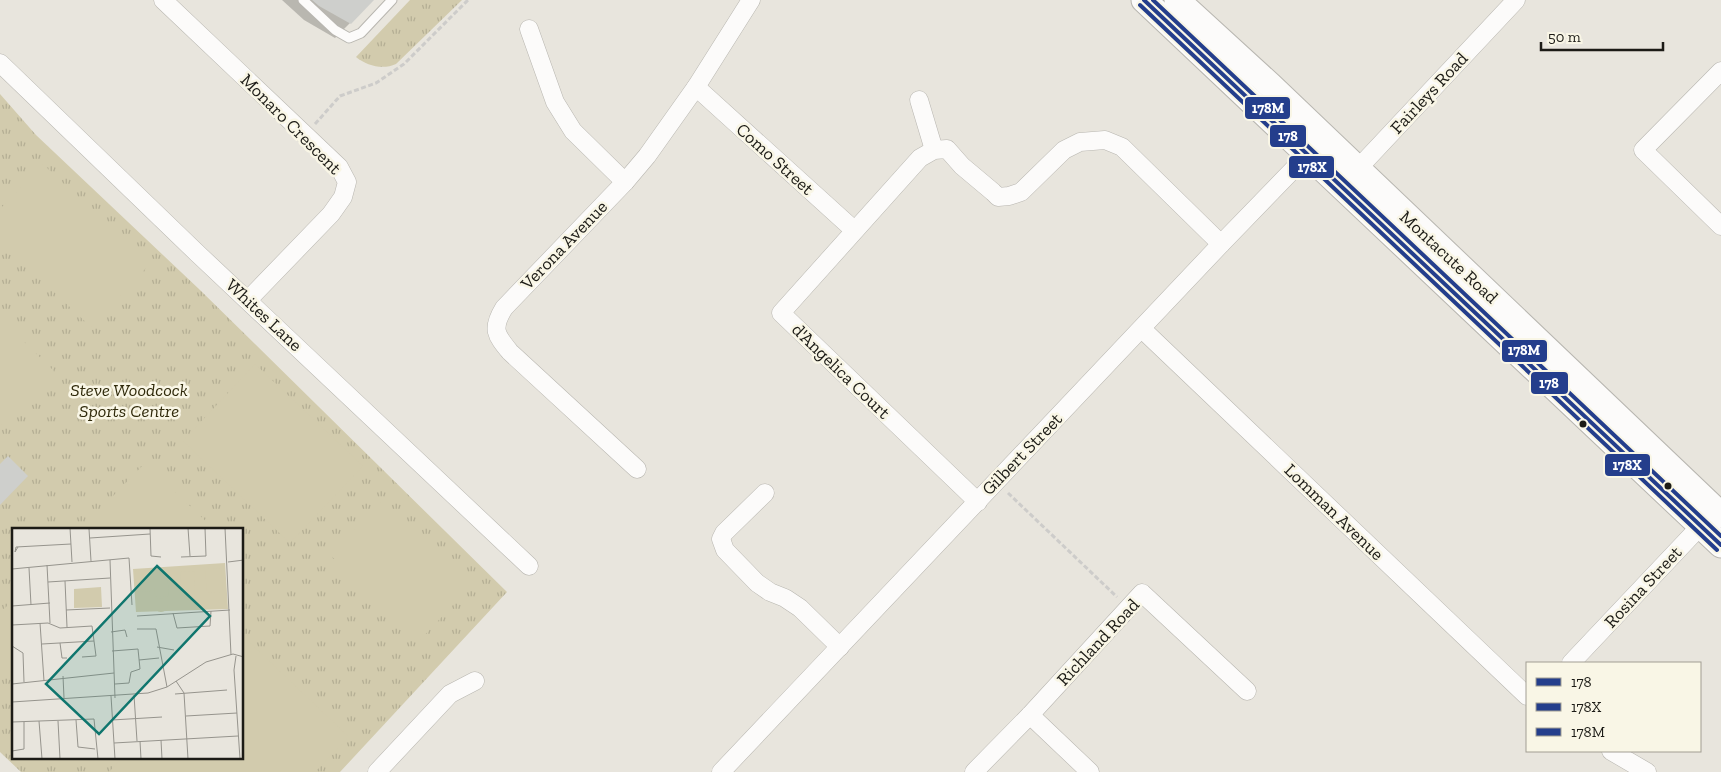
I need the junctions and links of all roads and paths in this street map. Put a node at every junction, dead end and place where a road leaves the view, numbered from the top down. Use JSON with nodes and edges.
{"nodes":[{"id":1,"x":164,"y":0,"type":"edge"},
{"id":2,"x":303,"y":0,"type":"edge"},
{"id":3,"x":392,"y":0,"type":"edge"},
{"id":4,"x":468,"y":0,"type":"edge"},
{"id":5,"x":751,"y":0,"type":"edge"},
{"id":6,"x":1144,"y":0,"type":"edge"},
{"id":7,"x":1516,"y":0,"type":"edge"},
{"id":8,"x":1174,"y":5,"type":"edge"},
{"id":9,"x":530,"y":29,"type":"dead end"},
{"id":10,"x":0,"y":63,"type":"edge"},
{"id":11,"x":1721,"y":72,"type":"edge"},
{"id":12,"x":696,"y":87,"type":"junction"},
{"id":13,"x":919,"y":100,"type":"dead end"},
{"id":14,"x":315,"y":125,"type":"dead end"},
{"id":15,"x":1317,"y":146,"type":"junction"},
{"id":16,"x":941,"y":149,"type":"junction"},
{"id":17,"x":1349,"y":178,"type":"junction"},
{"id":18,"x":625,"y":182,"type":"junction"},
{"id":19,"x":1721,"y":226,"type":"edge"},
{"id":20,"x":854,"y":230,"type":"junction"},
{"id":21,"x":1221,"y":244,"type":"junction"},
{"id":22,"x":248,"y":300,"type":"junction"},
{"id":23,"x":1142,"y":329,"type":"junction"},
{"id":24,"x":637,"y":469,"type":"dead end"},
{"id":25,"x":1005,"y":489,"type":"dead end"},
{"id":26,"x":765,"y":493,"type":"dead end"},
{"id":27,"x":978,"y":502,"type":"junction"},
{"id":28,"x":1712,"y":517,"type":"edge"},
{"id":29,"x":1721,"y":545,"type":"edge"},
{"id":30,"x":529,"y":566,"type":"dead end"},
{"id":31,"x":1128,"y":608,"type":"junction"},
{"id":32,"x":840,"y":647,"type":"junction"},
{"id":33,"x":1572,"y":662,"type":"edge"},
{"id":34,"x":475,"y":681,"type":"dead end"},
{"id":35,"x":1247,"y":690,"type":"dead end"},
{"id":36,"x":1526,"y":695,"type":"edge"},
{"id":37,"x":1030,"y":716,"type":"junction"},
{"id":38,"x":1613,"y":752,"type":"edge"},
{"id":39,"x":377,"y":772,"type":"edge"},
{"id":40,"x":721,"y":772,"type":"edge"},
{"id":41,"x":974,"y":772,"type":"edge"},
{"id":42,"x":1090,"y":772,"type":"edge"},
{"id":43,"x":1647,"y":772,"type":"edge"}],
"edges":[{"from":1,"to":22,"type":"street","name":"Monaro Crescent"},
{"from":2,"to":3,"type":"lane"},
{"from":4,"to":14,"type":"path"},
{"from":5,"to":12,"type":"street","name":"Verona Avenue"},
{"from":6,"to":8,"type":"main road","name":"Montacute Road"},
{"from":7,"to":17,"type":"street","name":"Fairleys Road"},
{"from":8,"to":15,"type":"main road","name":"Montacute Road"},
{"from":9,"to":18,"type":"street"},
{"from":10,"to":22,"type":"street","name":"Whites Lane"},
{"from":11,"to":19,"type":"street"},
{"from":12,"to":18,"type":"street","name":"Verona Avenue"},
{"from":12,"to":20,"type":"street","name":"Como Street"},
{"from":13,"to":16,"type":"street"},
{"from":15,"to":17,"type":"main road","name":"Montacute Road"},
{"from":15,"to":21,"type":"street","name":"Gilbert Street"},
{"from":16,"to":20,"type":"street","name":"d'Angelica Court"},
{"from":16,"to":21,"type":"street"},
{"from":17,"to":28,"type":"main road","name":"Montacute Road"},
{"from":18,"to":24,"type":"street","name":"Verona Avenue"},
{"from":20,"to":27,"type":"street","name":"d'Angelica Court"},
{"from":21,"to":23,"type":"street","name":"Gilbert Street"},
{"from":22,"to":30,"type":"street","name":"Whites Lane"},
{"from":23,"to":27,"type":"street","name":"Gilbert Street"},
{"from":23,"to":36,"type":"street","name":"Lomman Avenue"},
{"from":25,"to":31,"type":"path"},
{"from":26,"to":32,"type":"street"},
{"from":27,"to":32,"type":"street","name":"Gilbert Street"},
{"from":28,"to":29,"type":"main road","name":"Montacute Road"},
{"from":28,"to":33,"type":"street","name":"Rosina Street"},
{"from":31,"to":35,"type":"street","name":"Richland Road"},
{"from":31,"to":37,"type":"street","name":"Richland Road"},
{"from":32,"to":40,"type":"street","name":"Gilbert Street"},
{"from":34,"to":39,"type":"street"},
{"from":37,"to":41,"type":"street","name":"Richland Road"},
{"from":37,"to":42,"type":"street"},
{"from":38,"to":43,"type":"street"}]}
